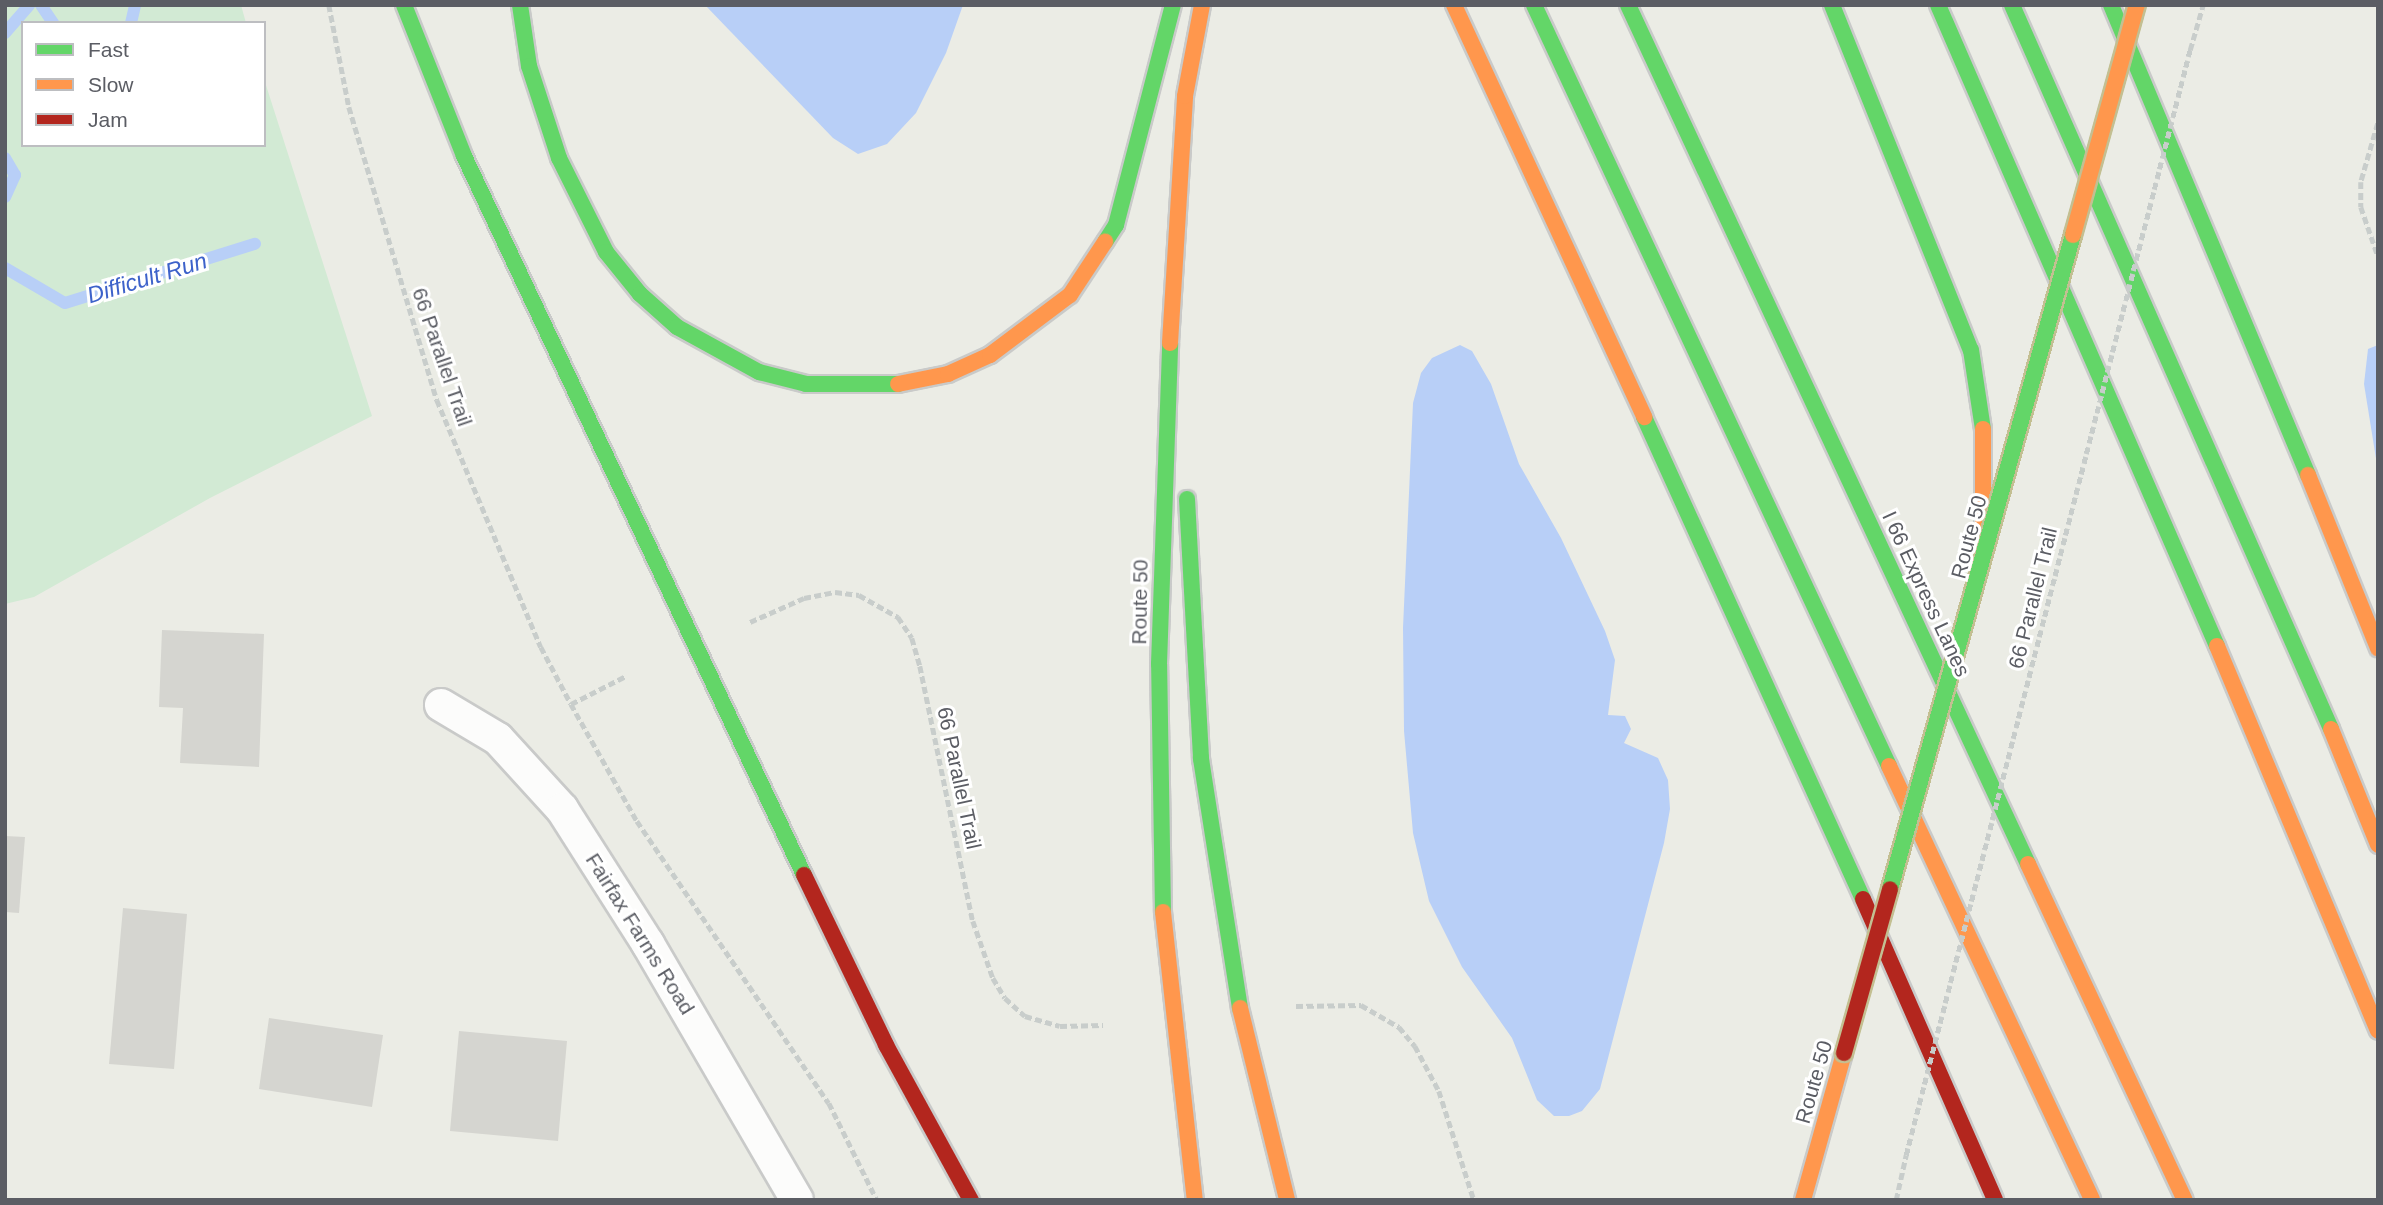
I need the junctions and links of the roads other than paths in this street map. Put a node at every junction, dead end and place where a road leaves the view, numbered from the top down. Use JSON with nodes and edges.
{"nodes":[{"id":1,"x":404,"y":5,"type":"edge"},
{"id":2,"x":520,"y":5,"type":"edge"},
{"id":3,"x":1173,"y":5,"type":"edge"},
{"id":4,"x":1202,"y":5,"type":"edge"},
{"id":5,"x":1454,"y":5,"type":"edge"},
{"id":6,"x":1534,"y":5,"type":"edge"},
{"id":7,"x":1628,"y":5,"type":"edge"},
{"id":8,"x":1832,"y":5,"type":"edge"},
{"id":9,"x":1938,"y":5,"type":"edge"},
{"id":10,"x":2012,"y":5,"type":"edge"},
{"id":11,"x":2111,"y":5,"type":"edge"},
{"id":12,"x":2137,"y":5,"type":"edge"},
{"id":13,"x":1174,"y":241,"type":"junction"},
{"id":14,"x":1184,"y":449,"type":"dead end"},
{"id":15,"x":1185,"y":477,"type":"dead end"},
{"id":16,"x":1976,"y":589,"type":"junction"},
{"id":17,"x":2378,"y":648,"type":"edge"},
{"id":18,"x":441,"y":705,"type":"dead end"},
{"id":19,"x":2378,"y":845,"type":"edge"},
{"id":20,"x":2378,"y":1031,"type":"edge"},
{"id":21,"x":797,"y":1200,"type":"edge"},
{"id":22,"x":971,"y":1200,"type":"edge"},
{"id":23,"x":1195,"y":1200,"type":"edge"},
{"id":24,"x":1287,"y":1200,"type":"edge"},
{"id":25,"x":1803,"y":1200,"type":"edge"},
{"id":26,"x":1995,"y":1200,"type":"edge"},
{"id":27,"x":2092,"y":1200,"type":"edge"},
{"id":28,"x":2185,"y":1200,"type":"edge"}],
"edges":[{"from":1,"to":22,"type":"highway"},
{"from":2,"to":3,"type":"highway"},
{"from":4,"to":13,"type":"highway","name":"Route 50"},
{"from":5,"to":26,"type":"highway"},
{"from":6,"to":27,"type":"highway"},
{"from":7,"to":28,"type":"highway","name":"I 66 Express Lanes"},
{"from":8,"to":16,"type":"highway","bridge":true},
{"from":9,"to":20,"type":"highway"},
{"from":10,"to":19,"type":"highway"},
{"from":11,"to":17,"type":"highway"},
{"from":12,"to":16,"type":"highway","name":"Route 50","bridge":true},
{"from":13,"to":14,"type":"highway"},
{"from":13,"to":23,"type":"highway","name":"Route 50"},
{"from":15,"to":24,"type":"highway"},
{"from":16,"to":25,"type":"highway","name":"Route 50","bridge":true},
{"from":18,"to":21,"type":"street","name":"Fairfax Farms Road"}]}
